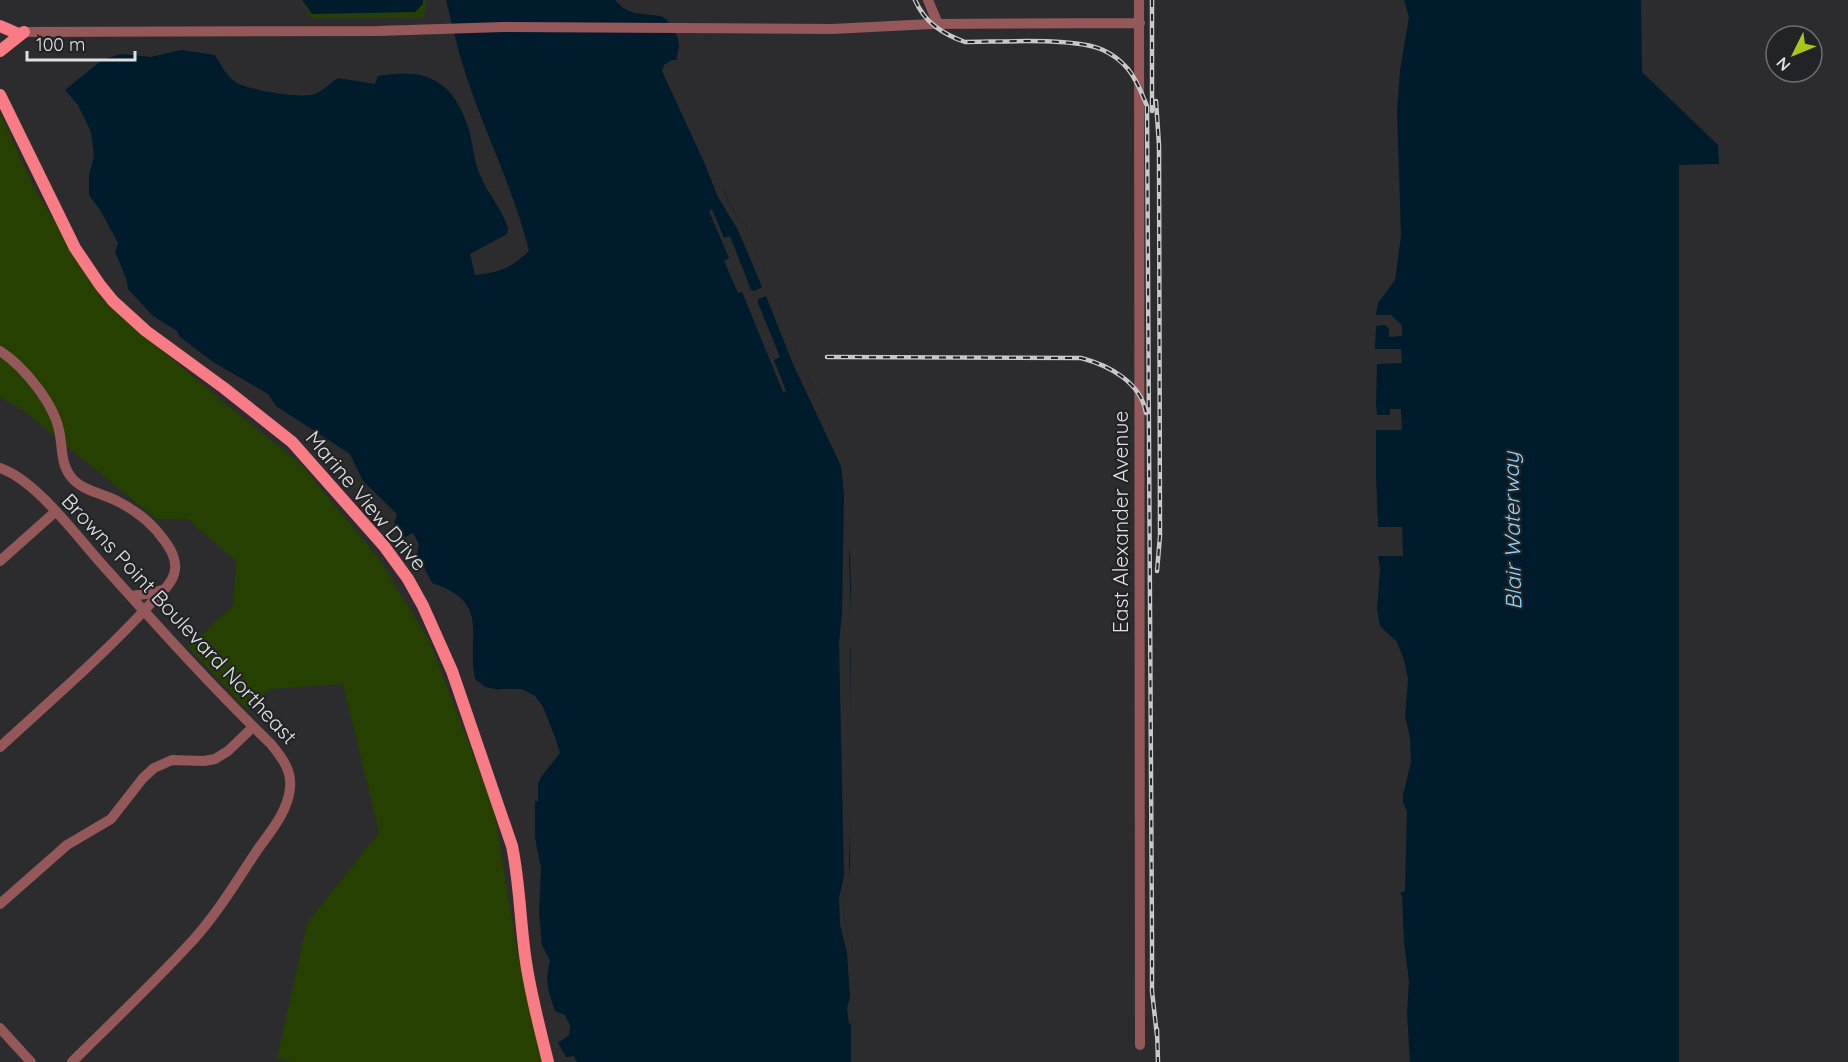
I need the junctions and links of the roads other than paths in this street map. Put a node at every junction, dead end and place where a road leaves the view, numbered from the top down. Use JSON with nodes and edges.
{"nodes":[{"id":1,"x":928,"y":0,"type":"edge"},
{"id":2,"x":1139,"y":0,"type":"edge"},
{"id":3,"x":1140,"y":23,"type":"junction"},
{"id":4,"x":938,"y":24,"type":"junction"},
{"id":5,"x":0,"y":26,"type":"edge"},
{"id":6,"x":0,"y":32,"type":"edge"},
{"id":7,"x":19,"y":32,"type":"junction"},
{"id":8,"x":0,"y":51,"type":"edge"},
{"id":9,"x":0,"y":95,"type":"edge"},
{"id":10,"x":0,"y":351,"type":"edge"},
{"id":11,"x":0,"y":468,"type":"edge"},
{"id":12,"x":55,"y":512,"type":"junction"},
{"id":13,"x":0,"y":561,"type":"edge"},
{"id":14,"x":165,"y":589,"type":"junction"},
{"id":15,"x":131,"y":596,"type":"junction"},
{"id":16,"x":145,"y":611,"type":"junction"},
{"id":17,"x":253,"y":727,"type":"junction"},
{"id":18,"x":0,"y":747,"type":"edge"},
{"id":19,"x":0,"y":904,"type":"edge"},
{"id":20,"x":0,"y":1028,"type":"edge"},
{"id":21,"x":1140,"y":1045,"type":"dead end"},
{"id":22,"x":31,"y":1062,"type":"edge"},
{"id":23,"x":72,"y":1062,"type":"edge"},
{"id":24,"x":548,"y":1062,"type":"edge"}],
"edges":[{"from":1,"to":4,"type":"street"},
{"from":2,"to":3,"type":"street","name":"East Alexander Avenue"},
{"from":3,"to":4,"type":"street"},
{"from":3,"to":21,"type":"street","name":"East Alexander Avenue"},
{"from":4,"to":7,"type":"street"},
{"from":5,"to":7,"type":"main road"},
{"from":6,"to":7,"type":"street"},
{"from":7,"to":8,"type":"main road"},
{"from":9,"to":24,"type":"main road","name":"Marine View Drive"},
{"from":10,"to":14,"type":"street"},
{"from":11,"to":12,"type":"street","name":"Browns Point Boulevard Northeast"},
{"from":12,"to":13,"type":"street"},
{"from":12,"to":15,"type":"street","name":"Browns Point Boulevard Northeast"},
{"from":14,"to":15,"type":"street"},
{"from":14,"to":16,"type":"street"},
{"from":15,"to":16,"type":"street","name":"Browns Point Boulevard Northeast"},
{"from":16,"to":17,"type":"street","name":"Browns Point Boulevard Northeast"},
{"from":16,"to":18,"type":"street"},
{"from":17,"to":19,"type":"street"},
{"from":17,"to":23,"type":"street","name":"Browns Point Boulevard Northeast"},
{"from":20,"to":22,"type":"street"}]}
